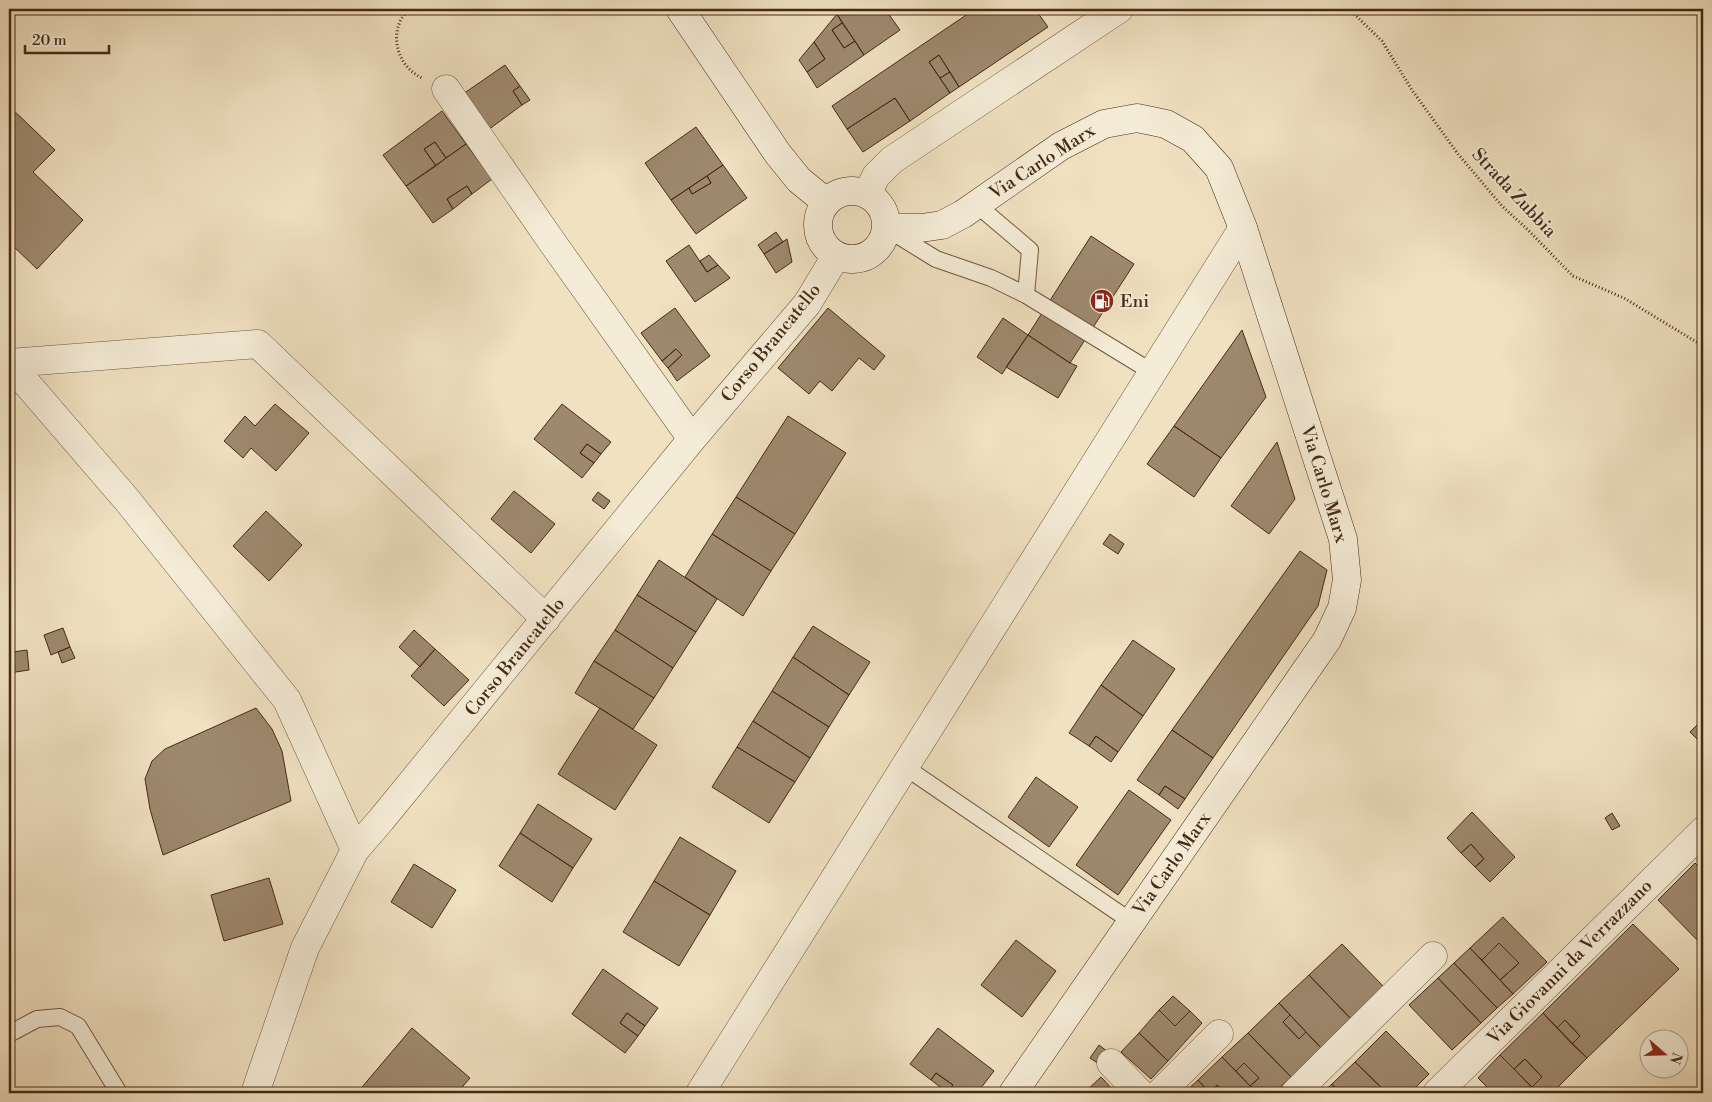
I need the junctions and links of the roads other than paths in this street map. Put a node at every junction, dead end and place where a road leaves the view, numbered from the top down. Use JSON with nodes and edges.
{"nodes":[{"id":1,"x":680,"y":9,"type":"edge"},
{"id":2,"x":1119,"y":9,"type":"edge"},
{"id":3,"x":446,"y":90,"type":"road end"},
{"id":4,"x":867,"y":194,"type":"junction"},
{"id":5,"x":826,"y":202,"type":"junction"},
{"id":6,"x":977,"y":205,"type":"junction"},
{"id":7,"x":886,"y":228,"type":"junction"},
{"id":8,"x":1243,"y":228,"type":"junction"},
{"id":9,"x":836,"y":256,"type":"junction"},
{"id":10,"x":1026,"y":295,"type":"junction"},
{"id":11,"x":9,"y":363,"type":"edge"},
{"id":12,"x":1152,"y":372,"type":"junction"},
{"id":13,"x":692,"y":439,"type":"junction"},
{"id":14,"x":546,"y":620,"type":"junction"},
{"id":15,"x":905,"y":767,"type":"junction"},
{"id":16,"x":1703,"y":831,"type":"edge"},
{"id":17,"x":355,"y":850,"type":"junction"},
{"id":18,"x":1132,"y":922,"type":"junction"},
{"id":19,"x":1433,"y":956,"type":"dead end"},
{"id":20,"x":9,"y":1034,"type":"edge"},
{"id":21,"x":1219,"y":1034,"type":"dead end"},
{"id":22,"x":1111,"y":1064,"type":"dead end"},
{"id":23,"x":119,"y":1093,"type":"edge"},
{"id":24,"x":255,"y":1093,"type":"edge"},
{"id":25,"x":700,"y":1093,"type":"edge"},
{"id":26,"x":1013,"y":1093,"type":"edge"},
{"id":27,"x":1140,"y":1093,"type":"edge"},
{"id":28,"x":1160,"y":1093,"type":"edge"},
{"id":29,"x":1295,"y":1093,"type":"edge"},
{"id":30,"x":1437,"y":1093,"type":"edge"}],
"edges":[{"from":1,"to":5,"type":"street"},
{"from":2,"to":4,"type":"street"},
{"from":3,"to":13,"type":"street"},
{"from":4,"to":5,"type":"street"},
{"from":4,"to":7,"type":"street"},
{"from":5,"to":9,"type":"street"},
{"from":6,"to":7,"type":"street","name":"Via Carlo Marx"},
{"from":6,"to":8,"type":"street","name":"Via Carlo Marx"},
{"from":6,"to":10,"type":"lane"},
{"from":7,"to":9,"type":"street"},
{"from":7,"to":10,"type":"lane"},
{"from":8,"to":12,"type":"street"},
{"from":8,"to":18,"type":"street","name":"Via Carlo Marx"},
{"from":9,"to":13,"type":"street","name":"Corso Brancatello"},
{"from":10,"to":12,"type":"lane"},
{"from":11,"to":14,"type":"street"},
{"from":11,"to":17,"type":"street"},
{"from":12,"to":15,"type":"street"},
{"from":13,"to":14,"type":"street","name":"Corso Brancatello"},
{"from":14,"to":17,"type":"street","name":"Corso Brancatello"},
{"from":15,"to":18,"type":"lane"},
{"from":15,"to":25,"type":"street"},
{"from":16,"to":30,"type":"street","name":"Via Giovanni da Verrazzano"},
{"from":17,"to":24,"type":"street","name":"Corso Brancatello"},
{"from":18,"to":26,"type":"street","name":"Via Carlo Marx"},
{"from":19,"to":29,"type":"street"},
{"from":20,"to":23,"type":"lane"},
{"from":21,"to":28,"type":"street"},
{"from":22,"to":27,"type":"street"}]}
